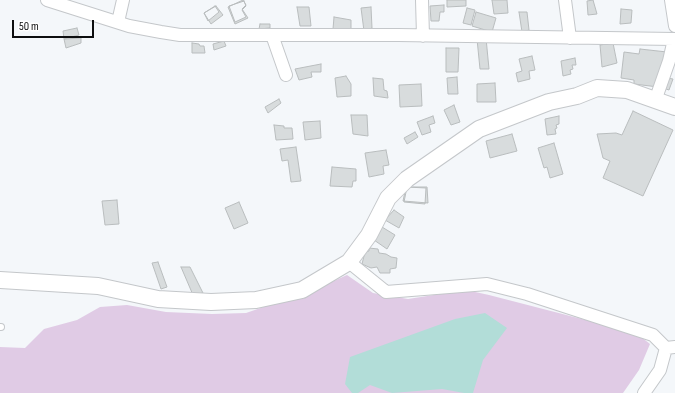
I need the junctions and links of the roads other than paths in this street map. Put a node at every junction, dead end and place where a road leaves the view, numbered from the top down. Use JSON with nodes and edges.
{"nodes":[{"id":1,"x":47,"y":0,"type":"edge"},
{"id":2,"x":123,"y":0,"type":"edge"},
{"id":3,"x":422,"y":0,"type":"edge"},
{"id":4,"x":565,"y":0,"type":"edge"},
{"id":5,"x":671,"y":0,"type":"edge"},
{"id":6,"x":118,"y":22,"type":"junction"},
{"id":7,"x":675,"y":26,"type":"edge"},
{"id":8,"x":272,"y":35,"type":"junction"},
{"id":9,"x":423,"y":36,"type":"junction"},
{"id":10,"x":570,"y":38,"type":"junction"},
{"id":11,"x":675,"y":39,"type":"edge"},
{"id":12,"x":286,"y":75,"type":"dead end"},
{"id":13,"x":655,"y":101,"type":"junction"},
{"id":14,"x":675,"y":107,"type":"edge"},
{"id":15,"x":348,"y":262,"type":"junction"},
{"id":16,"x":0,"y":280,"type":"edge"},
{"id":17,"x":671,"y":348,"type":"edge"},
{"id":18,"x":644,"y":393,"type":"edge"}],
"edges":[{"from":1,"to":6,"type":"street"},
{"from":2,"to":6,"type":"street"},
{"from":3,"to":9,"type":"street"},
{"from":4,"to":10,"type":"street"},
{"from":5,"to":7,"type":"street"},
{"from":6,"to":8,"type":"street"},
{"from":8,"to":9,"type":"street"},
{"from":8,"to":12,"type":"street"},
{"from":9,"to":10,"type":"street"},
{"from":10,"to":11,"type":"street"},
{"from":11,"to":13,"type":"street"},
{"from":13,"to":14,"type":"street"},
{"from":13,"to":15,"type":"street"},
{"from":15,"to":16,"type":"street"},
{"from":15,"to":17,"type":"street"},
{"from":17,"to":18,"type":"street"}]}
